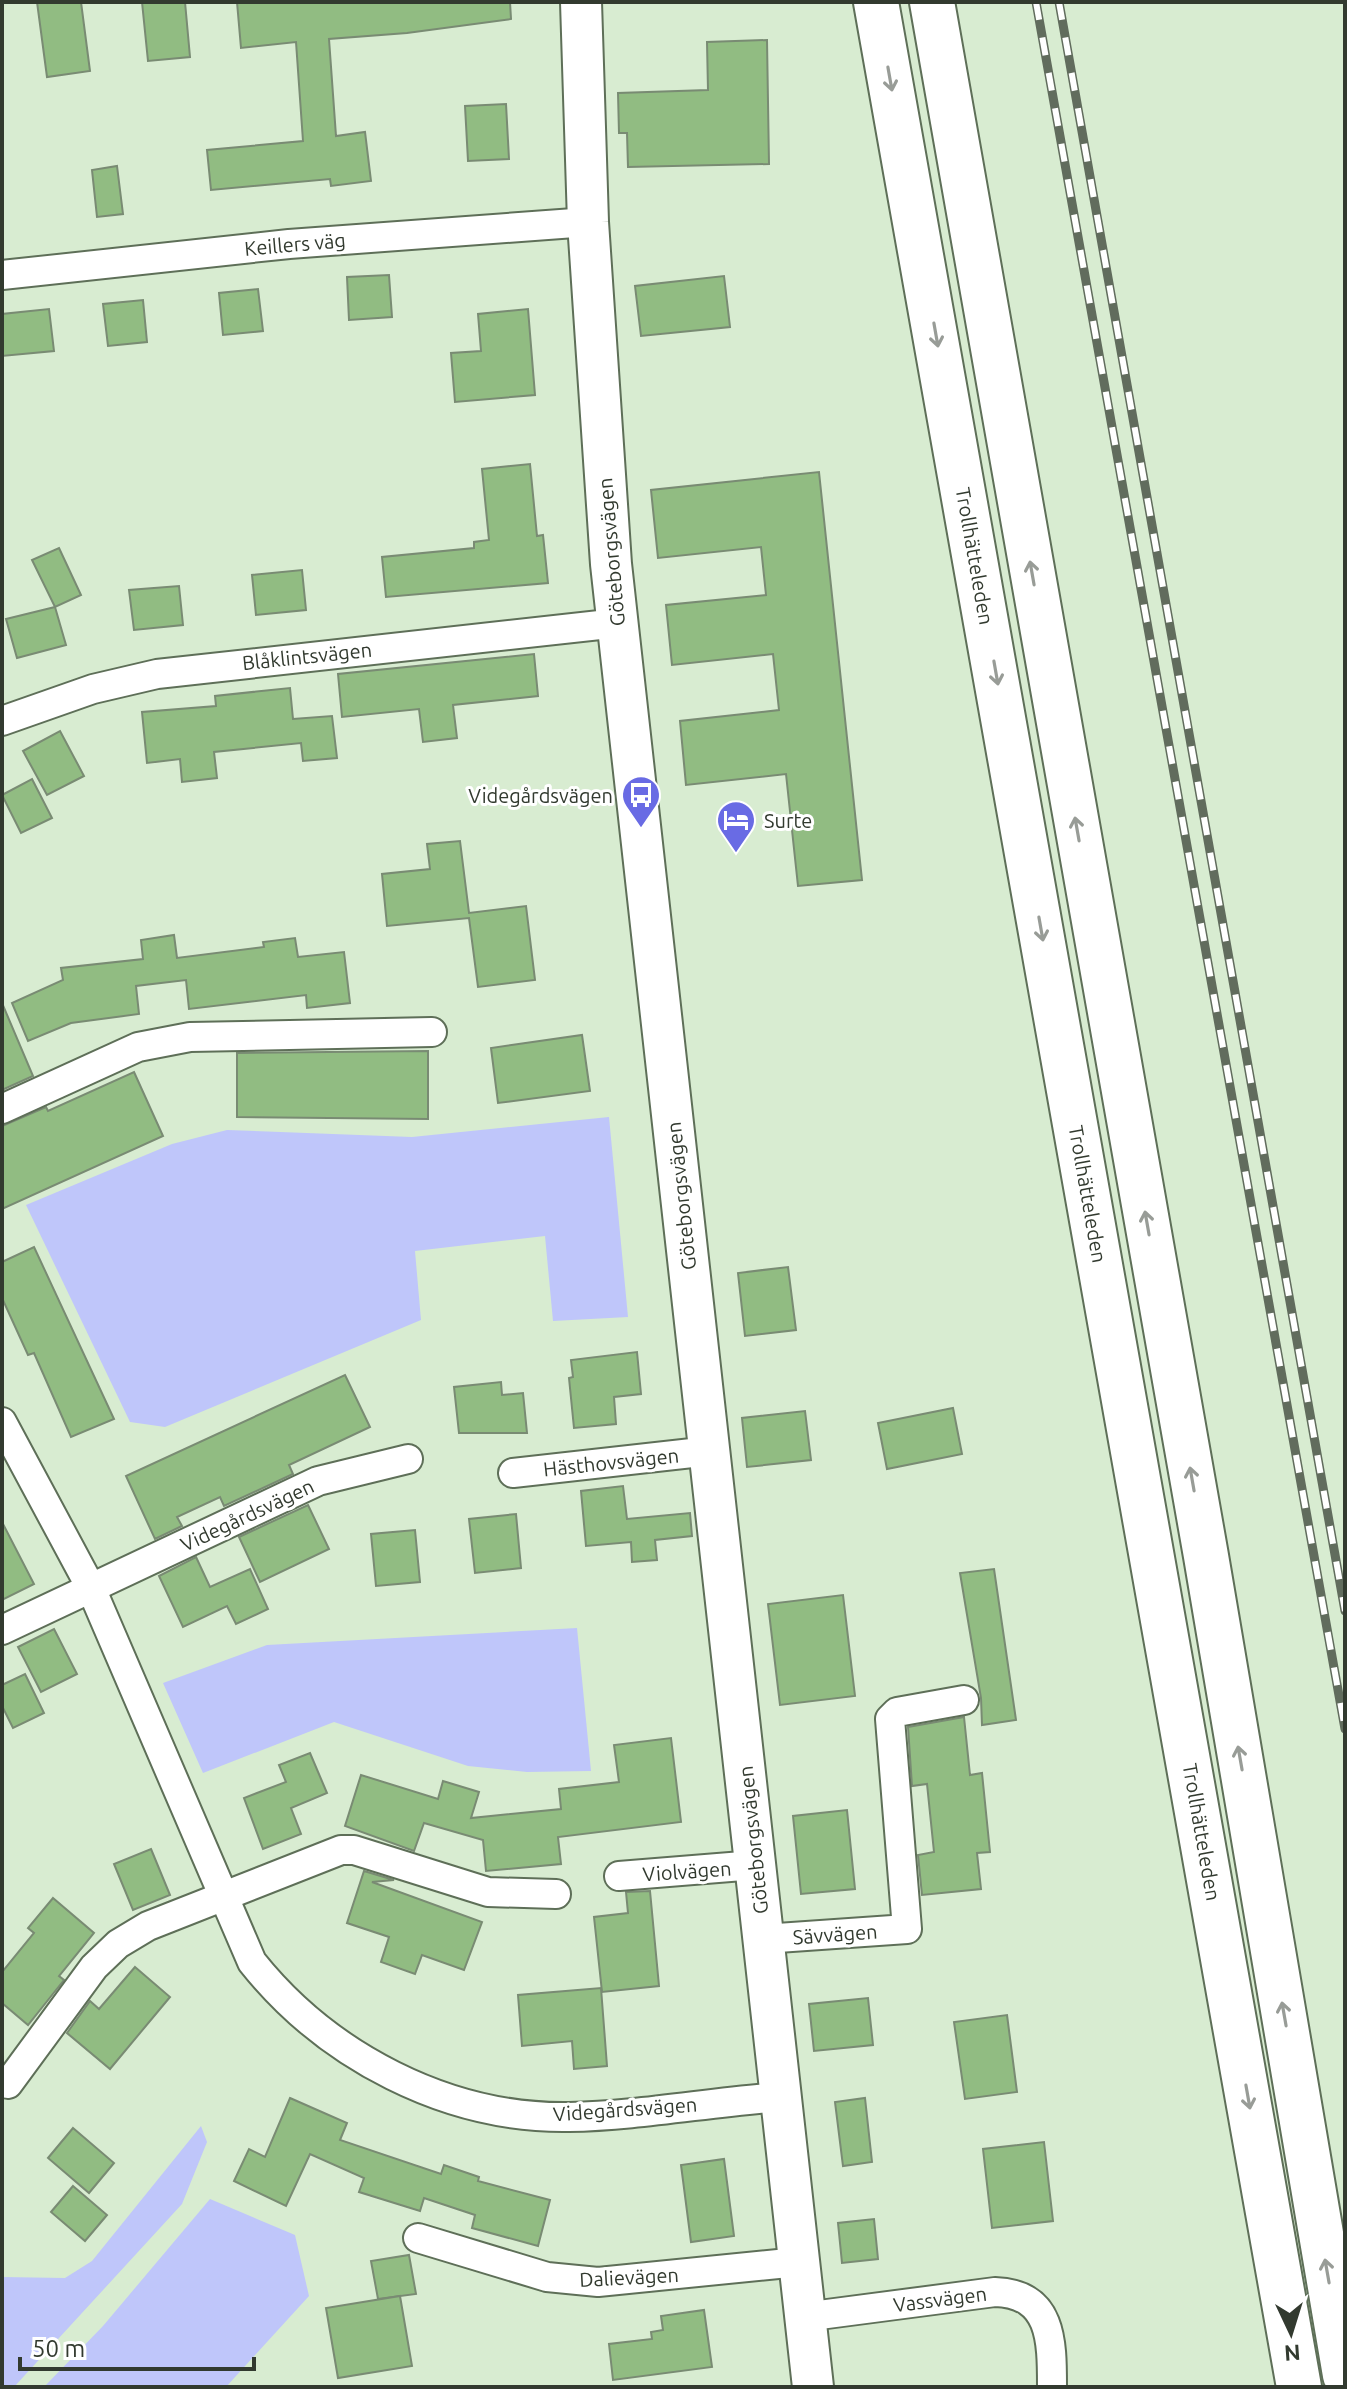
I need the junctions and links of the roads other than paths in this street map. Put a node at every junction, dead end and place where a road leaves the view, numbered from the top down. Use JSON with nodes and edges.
{"nodes":[{"id":1,"x":581,"y":2,"type":"edge"},
{"id":2,"x":876,"y":2,"type":"edge"},
{"id":3,"x":932,"y":2,"type":"edge"},
{"id":4,"x":588,"y":222,"type":"junction"},
{"id":5,"x":2,"y":275,"type":"edge"},
{"id":6,"x":618,"y":623,"type":"junction"},
{"id":7,"x":2,"y":721,"type":"edge"},
{"id":8,"x":432,"y":1032,"type":"dead end"},
{"id":9,"x":2,"y":1109,"type":"edge"},
{"id":10,"x":2,"y":1422,"type":"edge"},
{"id":11,"x":710,"y":1451,"type":"junction"},
{"id":12,"x":408,"y":1459,"type":"dead end"},
{"id":13,"x":513,"y":1473,"type":"dead end"},
{"id":14,"x":91,"y":1588,"type":"junction"},
{"id":15,"x":2,"y":1630,"type":"edge"},
{"id":16,"x":964,"y":1700,"type":"dead end"},
{"id":17,"x":755,"y":1865,"type":"junction"},
{"id":18,"x":619,"y":1876,"type":"dead end"},
{"id":19,"x":556,"y":1894,"type":"dead end"},
{"id":20,"x":226,"y":1896,"type":"junction"},
{"id":21,"x":763,"y":1939,"type":"junction"},
{"id":22,"x":8,"y":2084,"type":"dead end"},
{"id":23,"x":781,"y":2097,"type":"junction"},
{"id":24,"x":418,"y":2238,"type":"dead end"},
{"id":25,"x":798,"y":2262,"type":"junction"},
{"id":26,"x":804,"y":2317,"type":"junction"},
{"id":27,"x":1345,"y":2375,"type":"edge"},
{"id":28,"x":813,"y":2387,"type":"edge"},
{"id":29,"x":1052,"y":2387,"type":"edge"},
{"id":30,"x":1299,"y":2387,"type":"edge"}],
"edges":[{"from":1,"to":4,"type":"street","name":"Göteborgsvägen"},
{"from":2,"to":30,"type":"highway","name":"Trollhätteleden","one_way":true},
{"from":27,"to":3,"type":"highway","one_way":true},
{"from":4,"to":5,"type":"street","name":"Keillers väg"},
{"from":4,"to":6,"type":"street","name":"Göteborgsvägen"},
{"from":6,"to":7,"type":"street","name":"Blåklintsvägen"},
{"from":6,"to":11,"type":"street","name":"Göteborgsvägen"},
{"from":8,"to":9,"type":"street"},
{"from":10,"to":14,"type":"street","name":"Videgårdsvägen"},
{"from":11,"to":13,"type":"street","name":"Hästhovsvägen"},
{"from":11,"to":17,"type":"street","name":"Göteborgsvägen"},
{"from":12,"to":14,"type":"street","name":"Videgårdsvägen"},
{"from":14,"to":15,"type":"street","name":"Videgårdsvägen"},
{"from":14,"to":20,"type":"street","name":"Videgårdsvägen"},
{"from":16,"to":21,"type":"street","name":"Sävvägen"},
{"from":17,"to":18,"type":"street","name":"Violvägen"},
{"from":17,"to":21,"type":"street","name":"Göteborgsvägen"},
{"from":19,"to":20,"type":"street"},
{"from":20,"to":22,"type":"street"},
{"from":20,"to":23,"type":"street","name":"Videgårdsvägen"},
{"from":21,"to":23,"type":"street","name":"Göteborgsvägen"},
{"from":23,"to":25,"type":"street","name":"Göteborgsvägen"},
{"from":24,"to":25,"type":"street","name":"Dalievägen"},
{"from":25,"to":26,"type":"street","name":"Göteborgsvägen"},
{"from":26,"to":28,"type":"street","name":"Göteborgsvägen"},
{"from":26,"to":29,"type":"street","name":"Vassvägen"}]}
